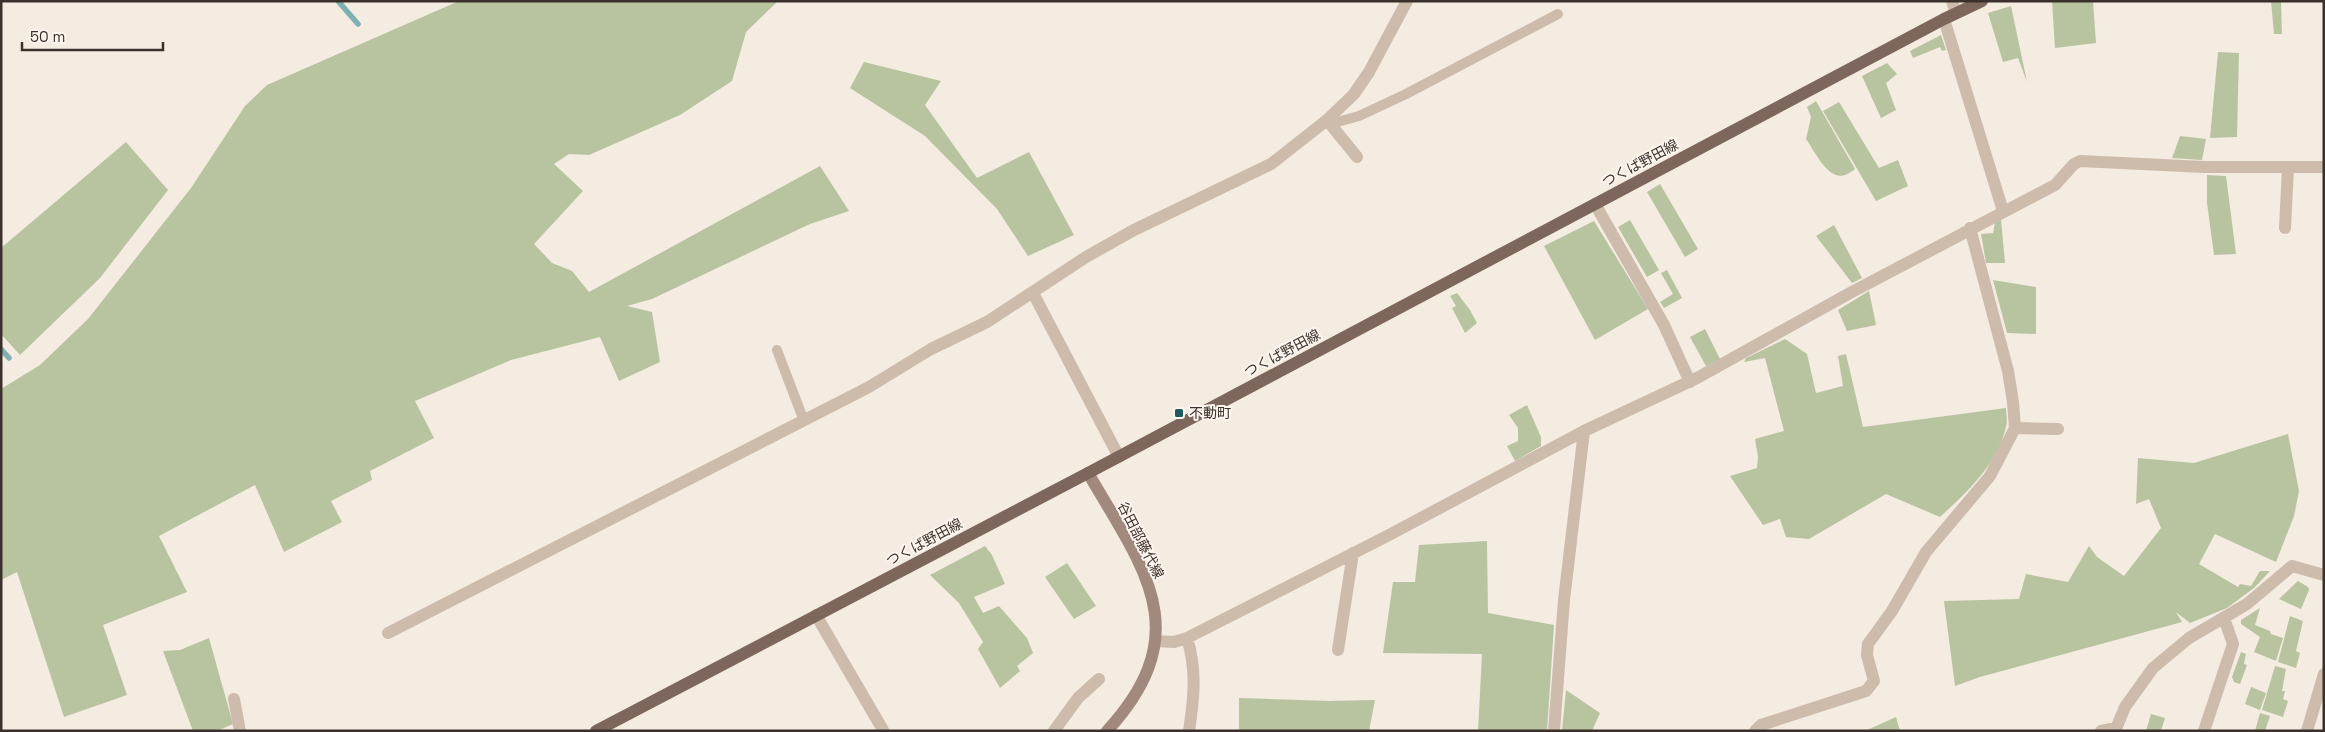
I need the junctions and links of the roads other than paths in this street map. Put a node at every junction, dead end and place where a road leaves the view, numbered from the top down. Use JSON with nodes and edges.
{"nodes":[{"id":1,"x":1407,"y":1,"type":"edge"},
{"id":2,"x":1982,"y":1,"type":"edge"},
{"id":3,"x":1954,"y":7,"type":"edge"},
{"id":4,"x":1558,"y":14,"type":"dead end"},
{"id":5,"x":1944,"y":18,"type":"junction"},
{"id":6,"x":1329,"y":122,"type":"junction"},
{"id":7,"x":1357,"y":158,"type":"dead end"},
{"id":8,"x":2324,"y":167,"type":"edge"},
{"id":9,"x":2288,"y":168,"type":"junction"},
{"id":10,"x":1595,"y":204,"type":"junction"},
{"id":11,"x":2003,"y":211,"type":"junction"},
{"id":12,"x":1970,"y":228,"type":"junction"},
{"id":13,"x":2285,"y":228,"type":"dead end"},
{"id":14,"x":1033,"y":293,"type":"junction"},
{"id":15,"x":777,"y":350,"type":"dead end"},
{"id":16,"x":1690,"y":382,"type":"junction"},
{"id":17,"x":804,"y":421,"type":"junction"},
{"id":18,"x":2015,"y":428,"type":"junction"},
{"id":19,"x":2058,"y":429,"type":"dead end"},
{"id":20,"x":1584,"y":431,"type":"junction"},
{"id":21,"x":1119,"y":456,"type":"junction"},
{"id":22,"x":1088,"y":473,"type":"junction"},
{"id":23,"x":1353,"y":553,"type":"junction"},
{"id":24,"x":2324,"y":575,"type":"edge"},
{"id":25,"x":816,"y":615,"type":"junction"},
{"id":26,"x":2224,"y":618,"type":"junction"},
{"id":27,"x":388,"y":633,"type":"dead end"},
{"id":28,"x":1187,"y":638,"type":"junction"},
{"id":29,"x":1155,"y":641,"type":"junction"},
{"id":30,"x":1338,"y":650,"type":"dead end"},
{"id":31,"x":2324,"y":674,"type":"edge"},
{"id":32,"x":1099,"y":679,"type":"dead end"},
{"id":33,"x":234,"y":699,"type":"dead end"},
{"id":34,"x":2116,"y":729,"type":"edge"},
{"id":35,"x":883,"y":730,"type":"edge"},
{"id":36,"x":240,"y":731,"type":"edge"},
{"id":37,"x":596,"y":731,"type":"edge"},
{"id":38,"x":1054,"y":731,"type":"edge"},
{"id":39,"x":1107,"y":731,"type":"edge"},
{"id":40,"x":1189,"y":731,"type":"edge"},
{"id":41,"x":1554,"y":731,"type":"edge"},
{"id":42,"x":1755,"y":731,"type":"edge"},
{"id":43,"x":2101,"y":731,"type":"edge"},
{"id":44,"x":2204,"y":731,"type":"edge"},
{"id":45,"x":2308,"y":731,"type":"edge"}],
"edges":[{"from":1,"to":6,"type":"street"},
{"from":2,"to":3,"type":"main road","name":"つくば野田線"},
{"from":3,"to":5,"type":"main road","name":"つくば野田線"},
{"from":4,"to":6,"type":"lane"},
{"from":5,"to":10,"type":"main road","name":"つくば野田線"},
{"from":5,"to":11,"type":"street"},
{"from":6,"to":7,"type":"street"},
{"from":6,"to":14,"type":"street"},
{"from":8,"to":9,"type":"street"},
{"from":9,"to":11,"type":"street"},
{"from":9,"to":13,"type":"street"},
{"from":10,"to":16,"type":"street"},
{"from":10,"to":21,"type":"main road","name":"つくば野田線"},
{"from":11,"to":12,"type":"street"},
{"from":12,"to":16,"type":"street"},
{"from":12,"to":18,"type":"street"},
{"from":14,"to":17,"type":"street"},
{"from":14,"to":21,"type":"street"},
{"from":15,"to":17,"type":"lane"},
{"from":16,"to":20,"type":"street"},
{"from":17,"to":27,"type":"street"},
{"from":18,"to":19,"type":"street"},
{"from":18,"to":42,"type":"street"},
{"from":20,"to":23,"type":"street"},
{"from":20,"to":41,"type":"street"},
{"from":21,"to":22,"type":"main road","name":"つくば野田線"},
{"from":22,"to":25,"type":"main road","name":"つくば野田線"},
{"from":22,"to":29,"type":"main road","name":"谷田部藤代線"},
{"from":23,"to":28,"type":"street"},
{"from":23,"to":30,"type":"street"},
{"from":24,"to":26,"type":"street"},
{"from":25,"to":35,"type":"street"},
{"from":25,"to":37,"type":"main road","name":"つくば野田線"},
{"from":26,"to":34,"type":"street"},
{"from":26,"to":44,"type":"street"},
{"from":28,"to":29,"type":"street"},
{"from":28,"to":40,"type":"street"},
{"from":29,"to":39,"type":"main road","name":"谷田部藤代線"},
{"from":31,"to":45,"type":"street"},
{"from":32,"to":38,"type":"street"},
{"from":33,"to":36,"type":"street"},
{"from":34,"to":43,"type":"street"}]}
